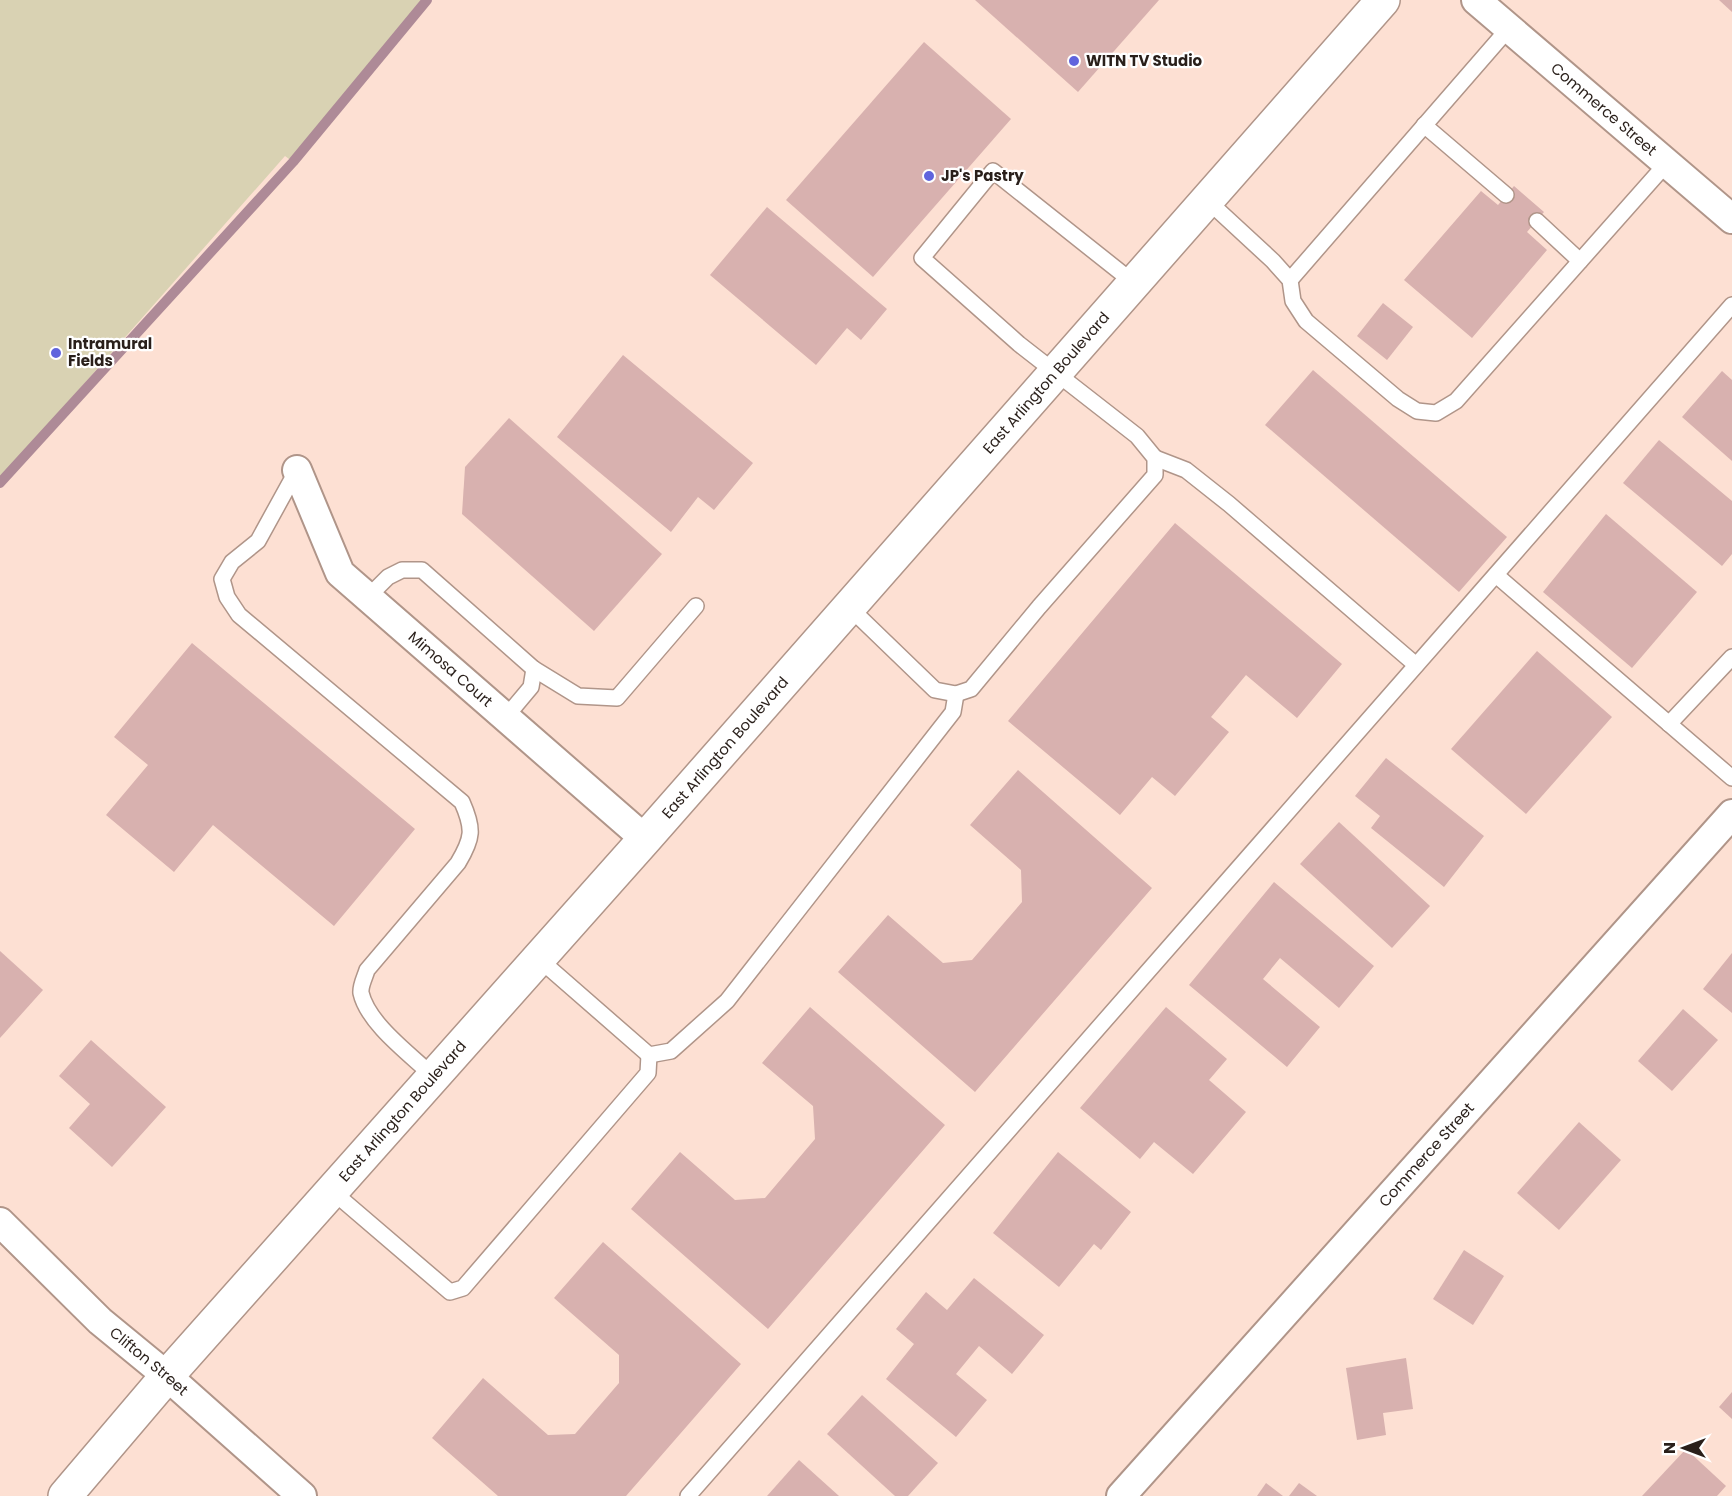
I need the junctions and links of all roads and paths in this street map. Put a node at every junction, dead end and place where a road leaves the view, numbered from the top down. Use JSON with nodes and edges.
{"nodes":[{"id":1,"x":1383,"y":0,"type":"edge"},
{"id":2,"x":1476,"y":0,"type":"edge"},
{"id":3,"x":1509,"y":28,"type":"junction"},
{"id":4,"x":1424,"y":125,"type":"junction"},
{"id":5,"x":1667,"y":163,"type":"junction"},
{"id":6,"x":1506,"y":195,"type":"dead end"},
{"id":7,"x":1207,"y":200,"type":"junction"},
{"id":8,"x":1732,"y":219,"type":"edge"},
{"id":9,"x":1537,"y":221,"type":"dead end"},
{"id":10,"x":1580,"y":261,"type":"junction"},
{"id":11,"x":1290,"y":280,"type":"junction"},
{"id":12,"x":1134,"y":283,"type":"junction"},
{"id":13,"x":1732,"y":305,"type":"edge"},
{"id":14,"x":1055,"y":373,"type":"junction"},
{"id":15,"x":1155,"y":458,"type":"junction"},
{"id":16,"x":297,"y":470,"type":"joint"},
{"id":17,"x":1496,"y":575,"type":"junction"},
{"id":18,"x":368,"y":597,"type":"junction"},
{"id":19,"x":696,"y":606,"type":"dead end"},
{"id":20,"x":849,"y":607,"type":"junction"},
{"id":21,"x":1732,"y":657,"type":"edge"},
{"id":22,"x":1416,"y":665,"type":"junction"},
{"id":23,"x":534,"y":669,"type":"junction"},
{"id":24,"x":956,"y":694,"type":"junction"},
{"id":25,"x":506,"y":718,"type":"junction"},
{"id":26,"x":1669,"y":724,"type":"junction"},
{"id":27,"x":1732,"y":778,"type":"edge"},
{"id":28,"x":1732,"y":814,"type":"edge"},
{"id":29,"x":645,"y":839,"type":"junction"},
{"id":30,"x":538,"y":959,"type":"junction"},
{"id":31,"x":649,"y":1055,"type":"junction"},
{"id":32,"x":434,"y":1077,"type":"junction"},
{"id":33,"x":332,"y":1191,"type":"junction"},
{"id":34,"x":0,"y":1222,"type":"edge"},
{"id":35,"x":167,"y":1376,"type":"junction"},
{"id":36,"x":65,"y":1496,"type":"edge"},
{"id":37,"x":302,"y":1496,"type":"edge"},
{"id":38,"x":688,"y":1496,"type":"edge"},
{"id":39,"x":1121,"y":1496,"type":"edge"}],
"edges":[{"from":1,"to":7,"type":"main road","name":"East Arlington Boulevard"},
{"from":2,"to":3,"type":"street","name":"Commerce Street"},
{"from":3,"to":4,"type":"lane"},
{"from":3,"to":5,"type":"street","name":"Commerce Street"},
{"from":4,"to":6,"type":"lane"},
{"from":4,"to":11,"type":"lane"},
{"from":5,"to":8,"type":"street","name":"Commerce Street"},
{"from":5,"to":10,"type":"lane"},
{"from":7,"to":11,"type":"lane"},
{"from":7,"to":12,"type":"main road","name":"East Arlington Boulevard"},
{"from":9,"to":10,"type":"lane"},
{"from":10,"to":11,"type":"lane"},
{"from":12,"to":14,"type":"main road","name":"East Arlington Boulevard"},
{"from":12,"to":14,"type":"lane"},
{"from":13,"to":17,"type":"lane"},
{"from":14,"to":15,"type":"lane"},
{"from":14,"to":20,"type":"main road","name":"East Arlington Boulevard"},
{"from":15,"to":22,"type":"lane"},
{"from":15,"to":24,"type":"lane"},
{"from":16,"to":18,"type":"street","name":"Mimosa Court"},
{"from":16,"to":32,"type":"lane"},
{"from":17,"to":22,"type":"lane"},
{"from":17,"to":26,"type":"lane"},
{"from":18,"to":23,"type":"lane"},
{"from":18,"to":25,"type":"street","name":"Mimosa Court"},
{"from":19,"to":23,"type":"lane"},
{"from":20,"to":24,"type":"lane"},
{"from":20,"to":29,"type":"main road","name":"East Arlington Boulevard"},
{"from":21,"to":26,"type":"lane"},
{"from":22,"to":38,"type":"lane"},
{"from":23,"to":25,"type":"lane"},
{"from":24,"to":31,"type":"lane"},
{"from":25,"to":29,"type":"street","name":"Mimosa Court"},
{"from":26,"to":27,"type":"lane"},
{"from":28,"to":39,"type":"street","name":"Commerce Street"},
{"from":29,"to":30,"type":"main road","name":"East Arlington Boulevard"},
{"from":30,"to":31,"type":"lane"},
{"from":30,"to":32,"type":"main road","name":"East Arlington Boulevard"},
{"from":31,"to":33,"type":"lane"},
{"from":32,"to":33,"type":"main road","name":"East Arlington Boulevard"},
{"from":33,"to":35,"type":"main road","name":"East Arlington Boulevard"},
{"from":34,"to":35,"type":"street","name":"Clifton Street"},
{"from":35,"to":36,"type":"main road","name":"East Arlington Boulevard"},
{"from":35,"to":37,"type":"street","name":"Clifton Street"}]}
